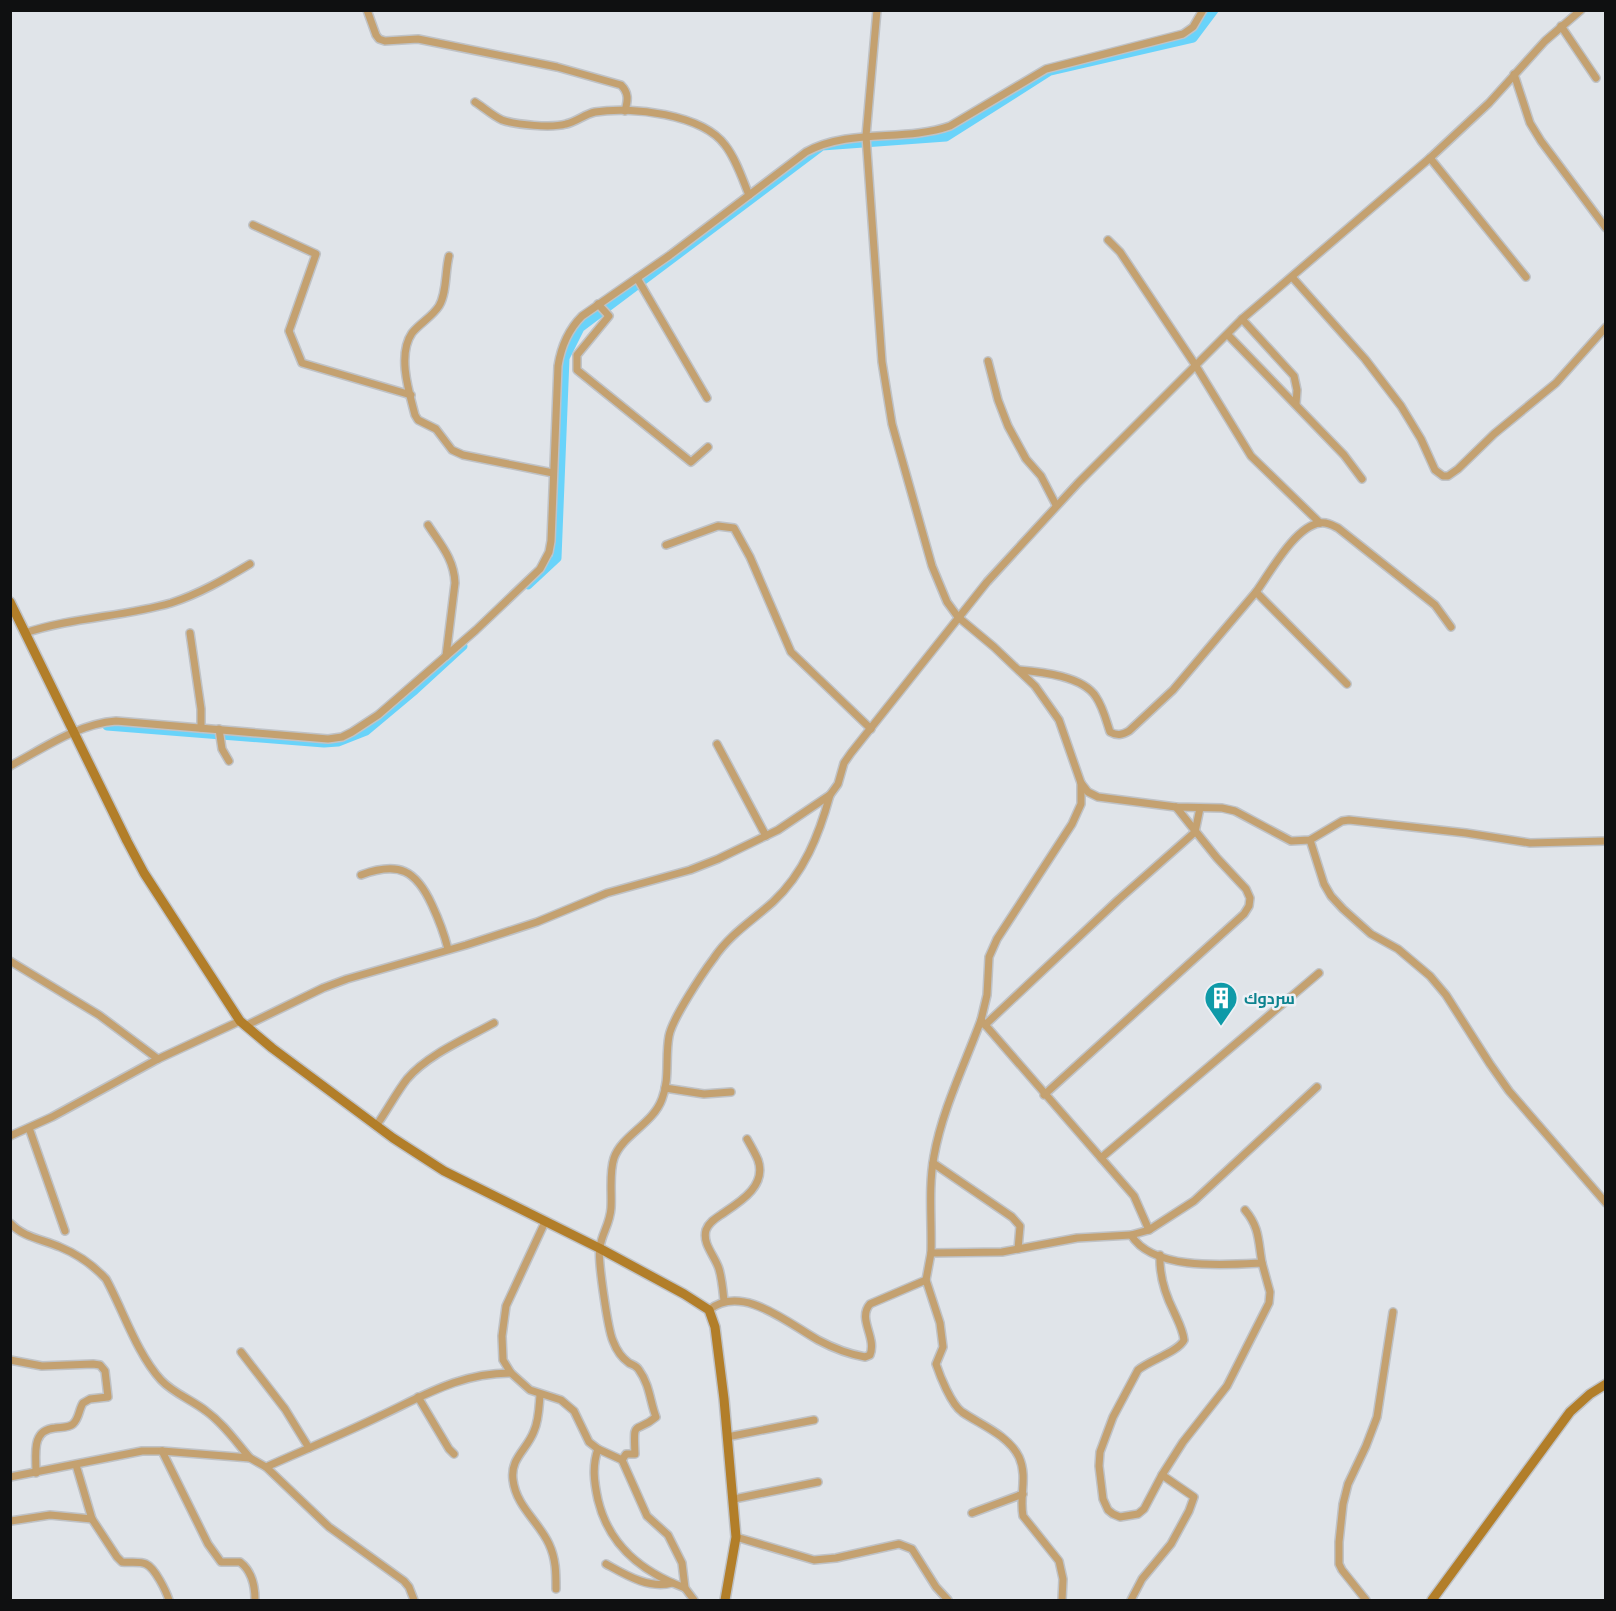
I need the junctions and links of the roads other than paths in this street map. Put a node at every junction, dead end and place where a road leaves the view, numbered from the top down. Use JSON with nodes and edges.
{"nodes":[{"id":1,"x":367,"y":10,"type":"edge"},
{"id":2,"x":877,"y":10,"type":"edge"},
{"id":3,"x":1203,"y":10,"type":"edge"},
{"id":4,"x":1581,"y":10,"type":"edge"},
{"id":5,"x":1561,"y":26,"type":"junction"},
{"id":6,"x":1514,"y":74,"type":"junction"},
{"id":7,"x":1596,"y":78,"type":"dead end"},
{"id":8,"x":475,"y":102,"type":"dead end"},
{"id":9,"x":626,"y":111,"type":"junction"},
{"id":10,"x":866,"y":136,"type":"junction"},
{"id":11,"x":1430,"y":158,"type":"junction"},
{"id":12,"x":748,"y":195,"type":"junction"},
{"id":13,"x":253,"y":225,"type":"dead end"},
{"id":14,"x":1605,"y":228,"type":"edge"},
{"id":15,"x":1108,"y":240,"type":"dead end"},
{"id":16,"x":449,"y":256,"type":"dead end"},
{"id":17,"x":1292,"y":277,"type":"junction"},
{"id":18,"x":1526,"y":277,"type":"dead end"},
{"id":19,"x":637,"y":278,"type":"junction"},
{"id":20,"x":598,"y":304,"type":"junction"},
{"id":21,"x":1242,"y":319,"type":"junction"},
{"id":22,"x":1605,"y":327,"type":"edge"},
{"id":23,"x":1228,"y":335,"type":"junction"},
{"id":24,"x":988,"y":361,"type":"dead end"},
{"id":25,"x":1196,"y":366,"type":"junction"},
{"id":26,"x":411,"y":395,"type":"junction"},
{"id":27,"x":707,"y":398,"type":"dead end"},
{"id":28,"x":1296,"y":404,"type":"junction"},
{"id":29,"x":708,"y":447,"type":"dead end"},
{"id":30,"x":553,"y":473,"type":"junction"},
{"id":31,"x":1362,"y":479,"type":"dead end"},
{"id":32,"x":1056,"y":505,"type":"junction"},
{"id":33,"x":1320,"y":523,"type":"junction"},
{"id":34,"x":428,"y":525,"type":"dead end"},
{"id":35,"x":666,"y":545,"type":"dead end"},
{"id":36,"x":250,"y":564,"type":"dead end"},
{"id":37,"x":1256,"y":592,"type":"junction"},
{"id":38,"x":10,"y":602,"type":"edge"},
{"id":39,"x":958,"y":617,"type":"junction"},
{"id":40,"x":1451,"y":627,"type":"dead end"},
{"id":41,"x":26,"y":633,"type":"junction"},
{"id":42,"x":190,"y":633,"type":"dead end"},
{"id":43,"x":446,"y":656,"type":"junction"},
{"id":44,"x":1019,"y":670,"type":"junction"},
{"id":45,"x":1347,"y":684,"type":"dead end"},
{"id":46,"x":201,"y":728,"type":"junction"},
{"id":47,"x":219,"y":729,"type":"junction"},
{"id":48,"x":871,"y":729,"type":"junction"},
{"id":49,"x":74,"y":732,"type":"junction"},
{"id":50,"x":717,"y":744,"type":"dead end"},
{"id":51,"x":229,"y":761,"type":"dead end"},
{"id":52,"x":10,"y":766,"type":"edge"},
{"id":53,"x":1081,"y":783,"type":"junction"},
{"id":54,"x":830,"y":795,"type":"junction"},
{"id":55,"x":1176,"y":807,"type":"junction"},
{"id":56,"x":1200,"y":808,"type":"junction"},
{"id":57,"x":1195,"y":832,"type":"junction"},
{"id":58,"x":766,"y":836,"type":"junction"},
{"id":59,"x":1310,"y":840,"type":"junction"},
{"id":60,"x":1605,"y":841,"type":"edge"},
{"id":61,"x":362,"y":875,"type":"dead end"},
{"id":62,"x":448,"y":949,"type":"junction"},
{"id":63,"x":10,"y":961,"type":"edge"},
{"id":64,"x":1319,"y":973,"type":"dead end"},
{"id":65,"x":494,"y":1023,"type":"dead end"},
{"id":66,"x":983,"y":1023,"type":"junction"},
{"id":67,"x":242,"y":1024,"type":"junction"},
{"id":68,"x":158,"y":1059,"type":"junction"},
{"id":69,"x":1317,"y":1087,"type":"dead end"},
{"id":70,"x":666,"y":1088,"type":"junction"},
{"id":71,"x":731,"y":1092,"type":"dead end"},
{"id":72,"x":1044,"y":1095,"type":"junction"},
{"id":73,"x":376,"y":1126,"type":"junction"},
{"id":74,"x":29,"y":1128,"type":"junction"},
{"id":75,"x":10,"y":1136,"type":"edge"},
{"id":76,"x":747,"y":1140,"type":"dead end"},
{"id":77,"x":1101,"y":1158,"type":"junction"},
{"id":78,"x":933,"y":1163,"type":"junction"},
{"id":79,"x":1605,"y":1203,"type":"edge"},
{"id":80,"x":1245,"y":1210,"type":"dead end"},
{"id":81,"x":545,"y":1222,"type":"junction"},
{"id":82,"x":10,"y":1223,"type":"edge"},
{"id":83,"x":1149,"y":1230,"type":"junction"},
{"id":84,"x":65,"y":1231,"type":"dead end"},
{"id":85,"x":1131,"y":1235,"type":"junction"},
{"id":86,"x":599,"y":1248,"type":"junction"},
{"id":87,"x":1018,"y":1249,"type":"junction"},
{"id":88,"x":931,"y":1253,"type":"junction"},
{"id":89,"x":1160,"y":1256,"type":"junction"},
{"id":90,"x":1262,"y":1263,"type":"junction"},
{"id":91,"x":926,"y":1280,"type":"junction"},
{"id":92,"x":724,"y":1301,"type":"junction"},
{"id":93,"x":709,"y":1310,"type":"junction"},
{"id":94,"x":1393,"y":1312,"type":"dead end"},
{"id":95,"x":241,"y":1352,"type":"dead end"},
{"id":96,"x":10,"y":1360,"type":"edge"},
{"id":97,"x":511,"y":1373,"type":"junction"},
{"id":98,"x":1605,"y":1384,"type":"edge"},
{"id":99,"x":540,"y":1395,"type":"junction"},
{"id":100,"x":418,"y":1397,"type":"junction"},
{"id":101,"x":814,"y":1420,"type":"dead end"},
{"id":102,"x":727,"y":1437,"type":"junction"},
{"id":103,"x":309,"y":1448,"type":"junction"},
{"id":104,"x":598,"y":1449,"type":"junction"},
{"id":105,"x":162,"y":1451,"type":"junction"},
{"id":106,"x":454,"y":1454,"type":"dead end"},
{"id":107,"x":250,"y":1458,"type":"junction"},
{"id":108,"x":622,"y":1460,"type":"junction"},
{"id":109,"x":75,"y":1465,"type":"junction"},
{"id":110,"x":266,"y":1467,"type":"junction"},
{"id":111,"x":36,"y":1473,"type":"junction"},
{"id":112,"x":1162,"y":1475,"type":"junction"},
{"id":113,"x":10,"y":1478,"type":"edge"},
{"id":114,"x":818,"y":1482,"type":"dead end"},
{"id":115,"x":1023,"y":1494,"type":"junction"},
{"id":116,"x":734,"y":1499,"type":"junction"},
{"id":117,"x":972,"y":1513,"type":"dead end"},
{"id":118,"x":92,"y":1519,"type":"junction"},
{"id":119,"x":11,"y":1521,"type":"edge"},
{"id":120,"x":736,"y":1537,"type":"junction"},
{"id":121,"x":606,"y":1564,"type":"dead end"},
{"id":122,"x":672,"y":1583,"type":"junction"},
{"id":123,"x":685,"y":1588,"type":"junction"},
{"id":124,"x":556,"y":1589,"type":"dead end"},
{"id":125,"x":169,"y":1600,"type":"edge"},
{"id":126,"x":255,"y":1600,"type":"edge"},
{"id":127,"x":414,"y":1600,"type":"edge"},
{"id":128,"x":694,"y":1600,"type":"edge"},
{"id":129,"x":725,"y":1600,"type":"edge"},
{"id":130,"x":948,"y":1600,"type":"edge"},
{"id":131,"x":1062,"y":1600,"type":"edge"},
{"id":132,"x":1131,"y":1600,"type":"edge"},
{"id":133,"x":1366,"y":1600,"type":"edge"},
{"id":134,"x":1432,"y":1600,"type":"edge"}],
"edges":[{"from":1,"to":9,"type":"street"},
{"from":2,"to":10,"type":"street"},
{"from":3,"to":10,"type":"street"},
{"from":4,"to":5,"type":"street"},
{"from":5,"to":6,"type":"street"},
{"from":5,"to":7,"type":"street"},
{"from":6,"to":11,"type":"street"},
{"from":6,"to":14,"type":"street"},
{"from":8,"to":9,"type":"street"},
{"from":9,"to":12,"type":"street"},
{"from":10,"to":12,"type":"street"},
{"from":10,"to":39,"type":"street"},
{"from":11,"to":17,"type":"street"},
{"from":11,"to":18,"type":"street"},
{"from":12,"to":19,"type":"street"},
{"from":13,"to":26,"type":"street"},
{"from":15,"to":25,"type":"street"},
{"from":16,"to":26,"type":"street"},
{"from":17,"to":21,"type":"street"},
{"from":17,"to":22,"type":"street"},
{"from":19,"to":20,"type":"street"},
{"from":19,"to":27,"type":"street"},
{"from":20,"to":29,"type":"street"},
{"from":20,"to":30,"type":"street"},
{"from":21,"to":23,"type":"street"},
{"from":21,"to":28,"type":"street"},
{"from":23,"to":25,"type":"street"},
{"from":23,"to":28,"type":"street"},
{"from":24,"to":32,"type":"street"},
{"from":25,"to":32,"type":"street"},
{"from":25,"to":33,"type":"street"},
{"from":26,"to":30,"type":"street"},
{"from":28,"to":31,"type":"street"},
{"from":30,"to":43,"type":"street"},
{"from":32,"to":39,"type":"street"},
{"from":33,"to":37,"type":"street"},
{"from":33,"to":40,"type":"street"},
{"from":34,"to":43,"type":"street"},
{"from":35,"to":48,"type":"street"},
{"from":36,"to":41,"type":"street"},
{"from":37,"to":44,"type":"street"},
{"from":37,"to":45,"type":"street"},
{"from":38,"to":41,"type":"main road"},
{"from":39,"to":44,"type":"street"},
{"from":39,"to":48,"type":"street"},
{"from":41,"to":49,"type":"main road"},
{"from":42,"to":46,"type":"street"},
{"from":43,"to":47,"type":"street"},
{"from":44,"to":53,"type":"street"},
{"from":46,"to":47,"type":"street"},
{"from":46,"to":49,"type":"street"},
{"from":47,"to":51,"type":"street"},
{"from":48,"to":54,"type":"street"},
{"from":49,"to":52,"type":"street"},
{"from":49,"to":67,"type":"main road"},
{"from":50,"to":58,"type":"street"},
{"from":53,"to":55,"type":"street"},
{"from":53,"to":66,"type":"street"},
{"from":54,"to":58,"type":"street"},
{"from":54,"to":70,"type":"street"},
{"from":55,"to":56,"type":"street"},
{"from":55,"to":57,"type":"street"},
{"from":56,"to":57,"type":"street"},
{"from":56,"to":59,"type":"street"},
{"from":57,"to":66,"type":"street"},
{"from":57,"to":72,"type":"street"},
{"from":58,"to":62,"type":"street"},
{"from":59,"to":60,"type":"street"},
{"from":59,"to":79,"type":"street"},
{"from":61,"to":62,"type":"street"},
{"from":62,"to":67,"type":"street"},
{"from":63,"to":68,"type":"street"},
{"from":64,"to":77,"type":"street"},
{"from":65,"to":73,"type":"street"},
{"from":66,"to":72,"type":"street"},
{"from":66,"to":78,"type":"street"},
{"from":67,"to":68,"type":"street"},
{"from":67,"to":73,"type":"main road"},
{"from":68,"to":74,"type":"street"},
{"from":69,"to":83,"type":"street"},
{"from":70,"to":71,"type":"street"},
{"from":70,"to":86,"type":"street"},
{"from":72,"to":77,"type":"street"},
{"from":73,"to":81,"type":"main road"},
{"from":74,"to":75,"type":"street"},
{"from":74,"to":84,"type":"street"},
{"from":76,"to":92,"type":"street"},
{"from":77,"to":83,"type":"street"},
{"from":78,"to":87,"type":"street"},
{"from":78,"to":88,"type":"street"},
{"from":80,"to":90,"type":"street"},
{"from":81,"to":86,"type":"main road"},
{"from":81,"to":97,"type":"street"},
{"from":82,"to":107,"type":"street"},
{"from":83,"to":85,"type":"street"},
{"from":85,"to":87,"type":"street"},
{"from":85,"to":89,"type":"street"},
{"from":86,"to":93,"type":"main road"},
{"from":86,"to":108,"type":"street"},
{"from":87,"to":88,"type":"street"},
{"from":88,"to":91,"type":"street"},
{"from":89,"to":90,"type":"street"},
{"from":89,"to":112,"type":"street"},
{"from":90,"to":112,"type":"street"},
{"from":91,"to":92,"type":"street"},
{"from":91,"to":115,"type":"street"},
{"from":92,"to":93,"type":"street"},
{"from":93,"to":102,"type":"main road"},
{"from":94,"to":133,"type":"street"},
{"from":95,"to":103,"type":"street"},
{"from":96,"to":111,"type":"street"},
{"from":97,"to":99,"type":"street"},
{"from":97,"to":100,"type":"street"},
{"from":98,"to":134,"type":"main road"},
{"from":99,"to":104,"type":"street"},
{"from":99,"to":124,"type":"street"},
{"from":100,"to":103,"type":"street"},
{"from":100,"to":106,"type":"street"},
{"from":101,"to":102,"type":"street"},
{"from":102,"to":116,"type":"main road"},
{"from":103,"to":110,"type":"street"},
{"from":104,"to":108,"type":"street"},
{"from":104,"to":122,"type":"street"},
{"from":105,"to":107,"type":"street"},
{"from":105,"to":109,"type":"street"},
{"from":105,"to":126,"type":"street"},
{"from":107,"to":110,"type":"street"},
{"from":108,"to":123,"type":"street"},
{"from":109,"to":111,"type":"street"},
{"from":109,"to":118,"type":"street"},
{"from":110,"to":127,"type":"street"},
{"from":111,"to":113,"type":"street"},
{"from":112,"to":132,"type":"street"},
{"from":114,"to":116,"type":"street"},
{"from":115,"to":117,"type":"street"},
{"from":115,"to":131,"type":"street"},
{"from":116,"to":120,"type":"main road"},
{"from":118,"to":119,"type":"street"},
{"from":118,"to":125,"type":"street"},
{"from":120,"to":129,"type":"main road"},
{"from":120,"to":130,"type":"street"},
{"from":121,"to":122,"type":"street"},
{"from":122,"to":123,"type":"street"},
{"from":123,"to":128,"type":"street"}]}
